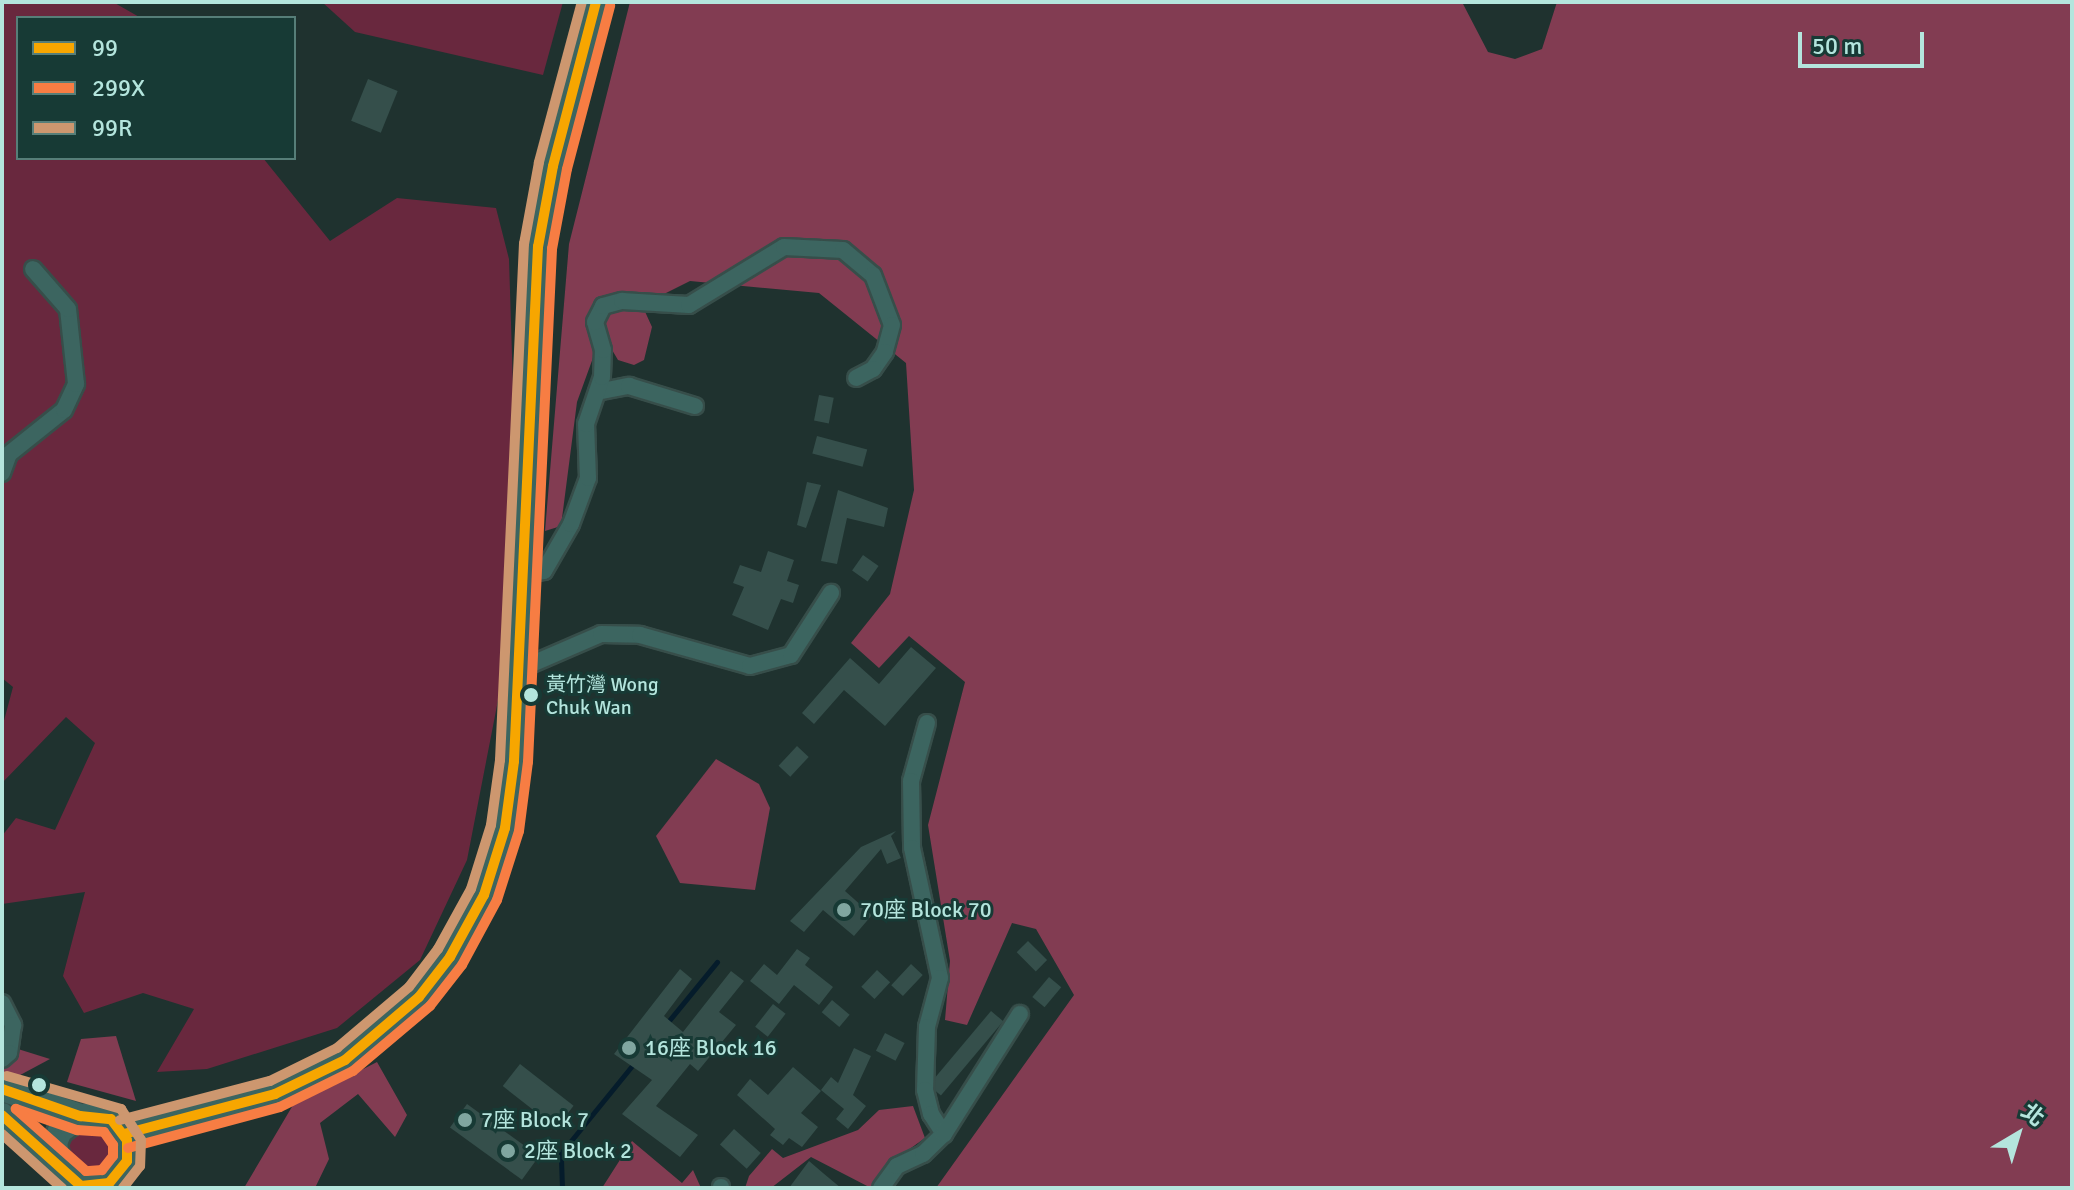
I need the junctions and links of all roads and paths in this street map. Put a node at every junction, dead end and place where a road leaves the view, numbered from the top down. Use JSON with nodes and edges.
{"nodes":[{"id":1,"x":596,"y":2,"type":"edge"},
{"id":2,"x":33,"y":269,"type":"dead end"},
{"id":3,"x":856,"y":378,"type":"dead end"},
{"id":4,"x":597,"y":392,"type":"junction"},
{"id":5,"x":695,"y":406,"type":"dead end"},
{"id":6,"x":2,"y":473,"type":"edge"},
{"id":7,"x":523,"y":574,"type":"junction"},
{"id":8,"x":831,"y":593,"type":"dead end"},
{"id":9,"x":518,"y":670,"type":"junction"},
{"id":10,"x":927,"y":723,"type":"dead end"},
{"id":11,"x":2,"y":1003,"type":"edge"},
{"id":12,"x":1020,"y":1014,"type":"dead end"},
{"id":13,"x":2,"y":1059,"type":"edge"},
{"id":14,"x":2,"y":1089,"type":"edge"},
{"id":15,"x":2,"y":1115,"type":"edge"},
{"id":16,"x":80,"y":1116,"type":"junction"},
{"id":17,"x":124,"y":1134,"type":"junction"},
{"id":18,"x":944,"y":1134,"type":"junction"},
{"id":19,"x":59,"y":1168,"type":"junction"},
{"id":20,"x":881,"y":1188,"type":"edge"}],
"edges":[{"from":1,"to":7,"type":"main road"},
{"from":2,"to":6,"type":"street"},
{"from":3,"to":4,"type":"street"},
{"from":4,"to":5,"type":"street"},
{"from":4,"to":7,"type":"street"},
{"from":7,"to":9,"type":"main road"},
{"from":8,"to":9,"type":"street"},
{"from":9,"to":17,"type":"main road"},
{"from":10,"to":18,"type":"street"},
{"from":11,"to":13,"type":"street"},
{"from":12,"to":18,"type":"street"},
{"from":14,"to":16,"type":"main road"},
{"from":15,"to":19,"type":"main road"},
{"from":16,"to":17,"type":"main road"},
{"from":16,"to":19,"type":"main road"},
{"from":17,"to":19,"type":"main road"},
{"from":18,"to":20,"type":"street"}]}
